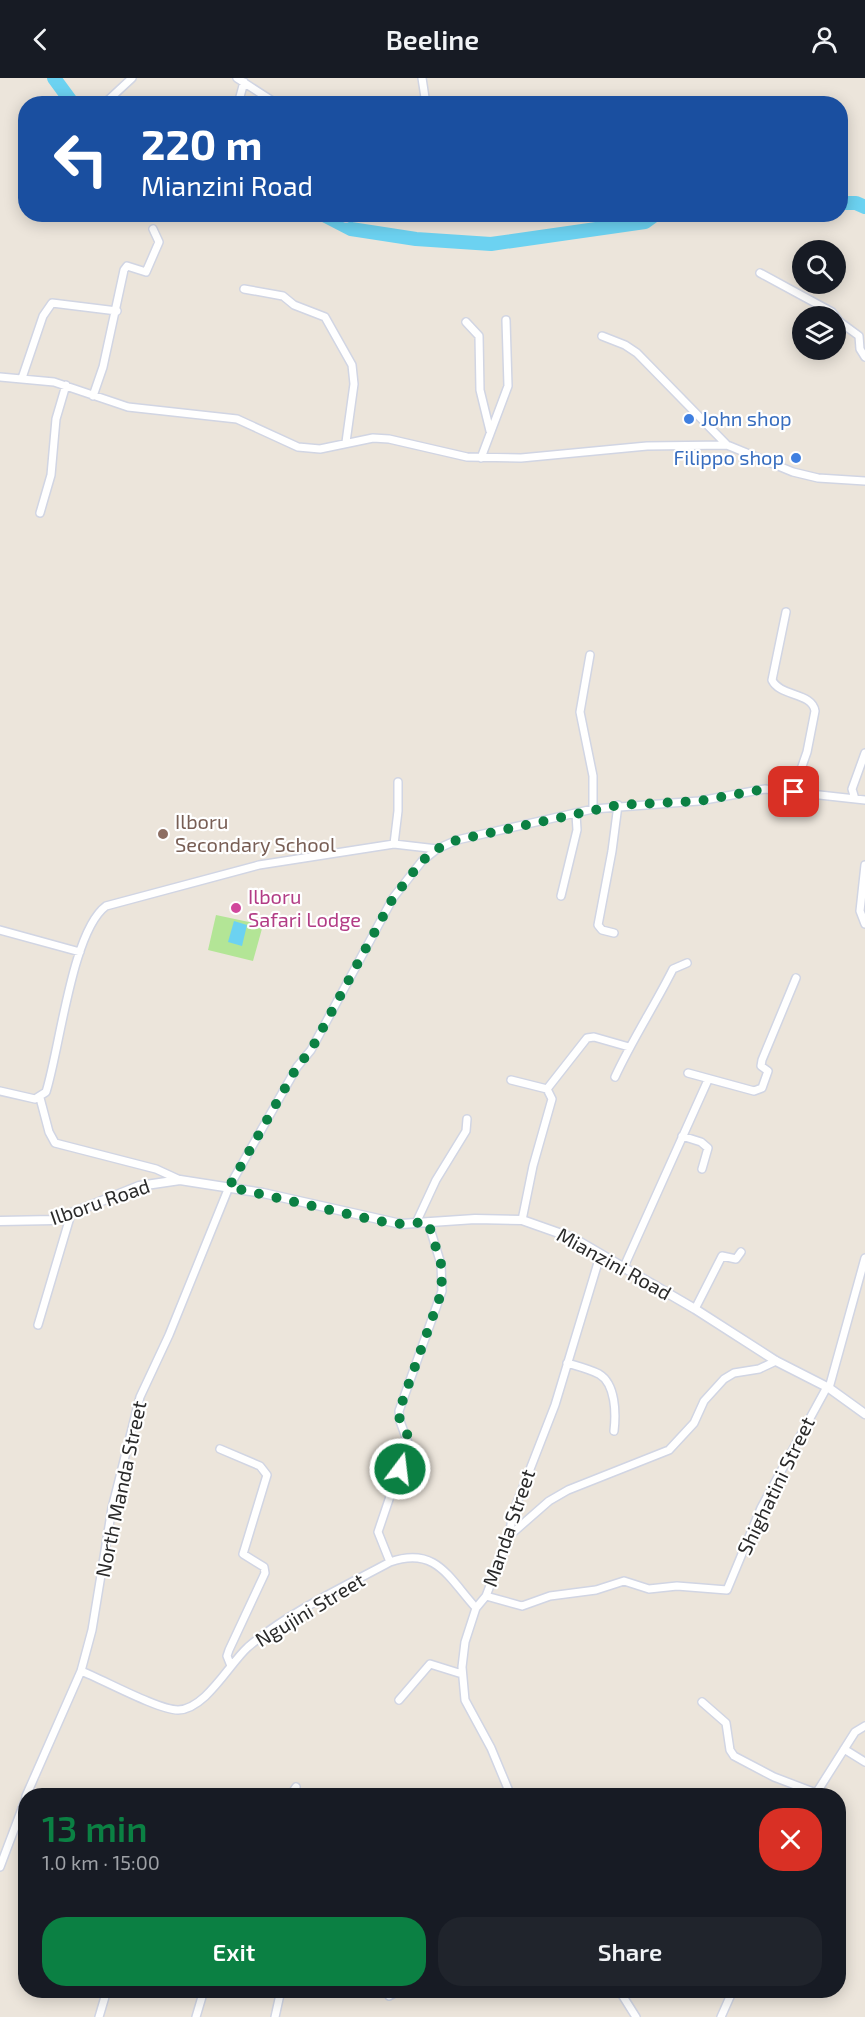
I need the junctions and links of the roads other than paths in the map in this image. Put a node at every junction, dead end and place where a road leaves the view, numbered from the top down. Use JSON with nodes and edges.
{"nodes":[{"id":1,"x":132,"y":78,"type":"edge"},
{"id":2,"x":237,"y":78,"type":"edge"},
{"id":3,"x":422,"y":78,"type":"edge"},
{"id":4,"x":244,"y":82,"type":"junction"},
{"id":5,"x":113,"y":96,"type":"edge"},
{"id":6,"x":240,"y":96,"type":"edge"},
{"id":7,"x":265,"y":96,"type":"edge"},
{"id":8,"x":425,"y":96,"type":"edge"},
{"id":9,"x":153,"y":229,"type":"dead end"},
{"id":10,"x":760,"y":273,"type":"dead end"},
{"id":11,"x":244,"y":289,"type":"dead end"},
{"id":12,"x":117,"y":311,"type":"junction"},
{"id":13,"x":506,"y":320,"type":"dead end"},
{"id":14,"x":466,"y":322,"type":"dead end"},
{"id":15,"x":602,"y":336,"type":"dead end"},
{"id":16,"x":865,"y":357,"type":"edge"},
{"id":17,"x":0,"y":377,"type":"edge"},
{"id":18,"x":22,"y":378,"type":"junction"},
{"id":19,"x":66,"y":385,"type":"junction"},
{"id":20,"x":93,"y":396,"type":"junction"},
{"id":21,"x":490,"y":431,"type":"junction"},
{"id":22,"x":346,"y":442,"type":"junction"},
{"id":23,"x":727,"y":445,"type":"junction"},
{"id":24,"x":481,"y":458,"type":"junction"},
{"id":25,"x":865,"y":481,"type":"edge"},
{"id":26,"x":40,"y":513,"type":"dead end"},
{"id":27,"x":786,"y":612,"type":"dead end"},
{"id":28,"x":590,"y":655,"type":"dead end"},
{"id":29,"x":865,"y":753,"type":"edge"},
{"id":30,"x":398,"y":782,"type":"dead end"},
{"id":31,"x":794,"y":792,"type":"junction"},
{"id":32,"x":855,"y":799,"type":"junction"},
{"id":33,"x":865,"y":800,"type":"edge"},
{"id":34,"x":618,"y":805,"type":"junction"},
{"id":35,"x":593,"y":809,"type":"junction"},
{"id":36,"x":576,"y":814,"type":"junction"},
{"id":37,"x":394,"y":844,"type":"junction"},
{"id":38,"x":437,"y":849,"type":"junction"},
{"id":39,"x":865,"y":865,"type":"edge"},
{"id":40,"x":561,"y":896,"type":"dead end"},
{"id":41,"x":865,"y":924,"type":"edge"},
{"id":42,"x":0,"y":930,"type":"edge"},
{"id":43,"x":614,"y":933,"type":"dead end"},
{"id":44,"x":80,"y":952,"type":"junction"},
{"id":45,"x":687,"y":963,"type":"dead end"},
{"id":46,"x":796,"y":978,"type":"dead end"},
{"id":47,"x":629,"y":1047,"type":"junction"},
{"id":48,"x":688,"y":1073,"type":"dead end"},
{"id":49,"x":615,"y":1077,"type":"dead end"},
{"id":50,"x":511,"y":1080,"type":"dead end"},
{"id":51,"x":708,"y":1080,"type":"junction"},
{"id":52,"x":547,"y":1089,"type":"junction"},
{"id":53,"x":0,"y":1091,"type":"edge"},
{"id":54,"x":40,"y":1098,"type":"junction"},
{"id":55,"x":467,"y":1119,"type":"dead end"},
{"id":56,"x":682,"y":1136,"type":"junction"},
{"id":57,"x":702,"y":1169,"type":"dead end"},
{"id":58,"x":180,"y":1180,"type":"junction"},
{"id":59,"x":229,"y":1187,"type":"junction"},
{"id":60,"x":71,"y":1214,"type":"junction"},
{"id":61,"x":522,"y":1220,"type":"junction"},
{"id":62,"x":0,"y":1221,"type":"edge"},
{"id":63,"x":428,"y":1222,"type":"junction"},
{"id":64,"x":416,"y":1223,"type":"junction"},
{"id":65,"x":741,"y":1252,"type":"dead end"},
{"id":66,"x":600,"y":1256,"type":"junction"},
{"id":67,"x":865,"y":1258,"type":"edge"},
{"id":68,"x":623,"y":1269,"type":"junction"},
{"id":69,"x":695,"y":1309,"type":"junction"},
{"id":70,"x":38,"y":1325,"type":"dead end"},
{"id":71,"x":776,"y":1361,"type":"junction"},
{"id":72,"x":567,"y":1363,"type":"junction"},
{"id":73,"x":828,"y":1388,"type":"junction"},
{"id":74,"x":865,"y":1414,"type":"edge"},
{"id":75,"x":614,"y":1431,"type":"dead end"},
{"id":76,"x":220,"y":1449,"type":"dead end"},
{"id":77,"x":509,"y":1536,"type":"junction"},
{"id":78,"x":390,"y":1562,"type":"junction"},
{"id":79,"x":486,"y":1596,"type":"junction"},
{"id":80,"x":476,"y":1608,"type":"junction"},
{"id":81,"x":231,"y":1666,"type":"junction"},
{"id":82,"x":81,"y":1671,"type":"junction"},
{"id":83,"x":462,"y":1674,"type":"junction"},
{"id":84,"x":399,"y":1700,"type":"dead end"},
{"id":85,"x":702,"y":1702,"type":"dead end"},
{"id":86,"x":865,"y":1726,"type":"edge"},
{"id":87,"x":844,"y":1749,"type":"junction"},
{"id":88,"x":865,"y":1762,"type":"edge"},
{"id":89,"x":30,"y":1788,"type":"edge"},
{"id":90,"x":508,"y":1788,"type":"edge"},
{"id":91,"x":801,"y":1788,"type":"edge"},
{"id":92,"x":819,"y":1788,"type":"edge"},
{"id":93,"x":18,"y":1819,"type":"edge"},
{"id":94,"x":0,"y":1867,"type":"edge"},
{"id":95,"x":105,"y":1998,"type":"edge"},
{"id":96,"x":202,"y":1998,"type":"edge"},
{"id":97,"x":279,"y":1998,"type":"edge"},
{"id":98,"x":623,"y":1998,"type":"edge"},
{"id":99,"x":730,"y":1998,"type":"edge"},
{"id":100,"x":99,"y":2017,"type":"edge"},
{"id":101,"x":196,"y":2017,"type":"edge"},
{"id":102,"x":275,"y":2017,"type":"edge"},
{"id":103,"x":636,"y":2017,"type":"edge"},
{"id":104,"x":721,"y":2017,"type":"edge"}],
"edges":[{"from":1,"to":5,"type":"street"},
{"from":2,"to":4,"type":"street"},
{"from":3,"to":8,"type":"street"},
{"from":4,"to":6,"type":"street"},
{"from":4,"to":7,"type":"street"},
{"from":9,"to":12,"type":"street"},
{"from":10,"to":16,"type":"street"},
{"from":11,"to":22,"type":"street"},
{"from":12,"to":18,"type":"street"},
{"from":12,"to":20,"type":"street"},
{"from":13,"to":21,"type":"street"},
{"from":14,"to":21,"type":"street"},
{"from":15,"to":23,"type":"street"},
{"from":17,"to":18,"type":"street"},
{"from":18,"to":19,"type":"street"},
{"from":19,"to":20,"type":"street"},
{"from":19,"to":26,"type":"street"},
{"from":20,"to":22,"type":"street"},
{"from":21,"to":24,"type":"street"},
{"from":22,"to":24,"type":"street"},
{"from":23,"to":24,"type":"street"},
{"from":23,"to":25,"type":"street"},
{"from":27,"to":31,"type":"street"},
{"from":28,"to":35,"type":"street"},
{"from":29,"to":32,"type":"street"},
{"from":30,"to":37,"type":"street"},
{"from":31,"to":32,"type":"street"},
{"from":31,"to":34,"type":"street"},
{"from":32,"to":33,"type":"street"},
{"from":34,"to":35,"type":"street"},
{"from":34,"to":43,"type":"street"},
{"from":35,"to":36,"type":"street"},
{"from":36,"to":38,"type":"street"},
{"from":36,"to":40,"type":"street"},
{"from":37,"to":38,"type":"street"},
{"from":37,"to":44,"type":"street"},
{"from":38,"to":59,"type":"street"},
{"from":39,"to":41,"type":"street"},
{"from":42,"to":44,"type":"street"},
{"from":44,"to":54,"type":"street"},
{"from":45,"to":47,"type":"street"},
{"from":46,"to":51,"type":"street"},
{"from":47,"to":49,"type":"street"},
{"from":47,"to":52,"type":"street"},
{"from":48,"to":51,"type":"street"},
{"from":50,"to":52,"type":"street"},
{"from":51,"to":56,"type":"street"},
{"from":52,"to":61,"type":"street"},
{"from":53,"to":54,"type":"street"},
{"from":54,"to":58,"type":"street"},
{"from":55,"to":64,"type":"street"},
{"from":56,"to":57,"type":"street"},
{"from":56,"to":68,"type":"street"},
{"from":58,"to":59,"type":"street","name":"Ilboru Road"},
{"from":58,"to":60,"type":"street","name":"Ilboru Road"},
{"from":59,"to":64,"type":"street","name":"Mianzini Road"},
{"from":59,"to":82,"type":"street","name":"North Manda Street"},
{"from":60,"to":62,"type":"street","name":"Ilboru Road"},
{"from":60,"to":70,"type":"street"},
{"from":61,"to":63,"type":"street","name":"Mianzini Road"},
{"from":61,"to":66,"type":"street","name":"Mianzini Road"},
{"from":63,"to":64,"type":"street","name":"Mianzini Road"},
{"from":63,"to":78,"type":"street"},
{"from":65,"to":69,"type":"street"},
{"from":66,"to":68,"type":"street","name":"Mianzini Road"},
{"from":66,"to":72,"type":"street","name":"Manda Street"},
{"from":67,"to":73,"type":"street"},
{"from":68,"to":69,"type":"street","name":"Mianzini Road"},
{"from":69,"to":71,"type":"street","name":"Mianzini Road"},
{"from":71,"to":73,"type":"street","name":"Mianzini Road"},
{"from":71,"to":77,"type":"street"},
{"from":72,"to":75,"type":"street"},
{"from":72,"to":77,"type":"street","name":"Manda Street"},
{"from":73,"to":74,"type":"street","name":"Mianzini Road"},
{"from":73,"to":79,"type":"street","name":"Shighatini Street"},
{"from":76,"to":81,"type":"street"},
{"from":77,"to":79,"type":"street","name":"Manda Street"},
{"from":78,"to":80,"type":"street","name":"Ngujini Street"},
{"from":78,"to":81,"type":"street","name":"Ngujini Street"},
{"from":79,"to":80,"type":"street","name":"Manda Street"},
{"from":80,"to":83,"type":"street","name":"Manda Street"},
{"from":81,"to":82,"type":"street","name":"Ngujini Street"},
{"from":82,"to":89,"type":"street","name":"North Manda Street"},
{"from":83,"to":84,"type":"street"},
{"from":83,"to":90,"type":"street","name":"Manda Street"},
{"from":85,"to":91,"type":"street"},
{"from":86,"to":87,"type":"street"},
{"from":87,"to":88,"type":"street"},
{"from":87,"to":92,"type":"street"},
{"from":93,"to":94,"type":"street","name":"North Manda Street"},
{"from":95,"to":100,"type":"street"},
{"from":96,"to":101,"type":"street"},
{"from":97,"to":102,"type":"street"},
{"from":98,"to":103,"type":"street"},
{"from":99,"to":104,"type":"street"}]}
